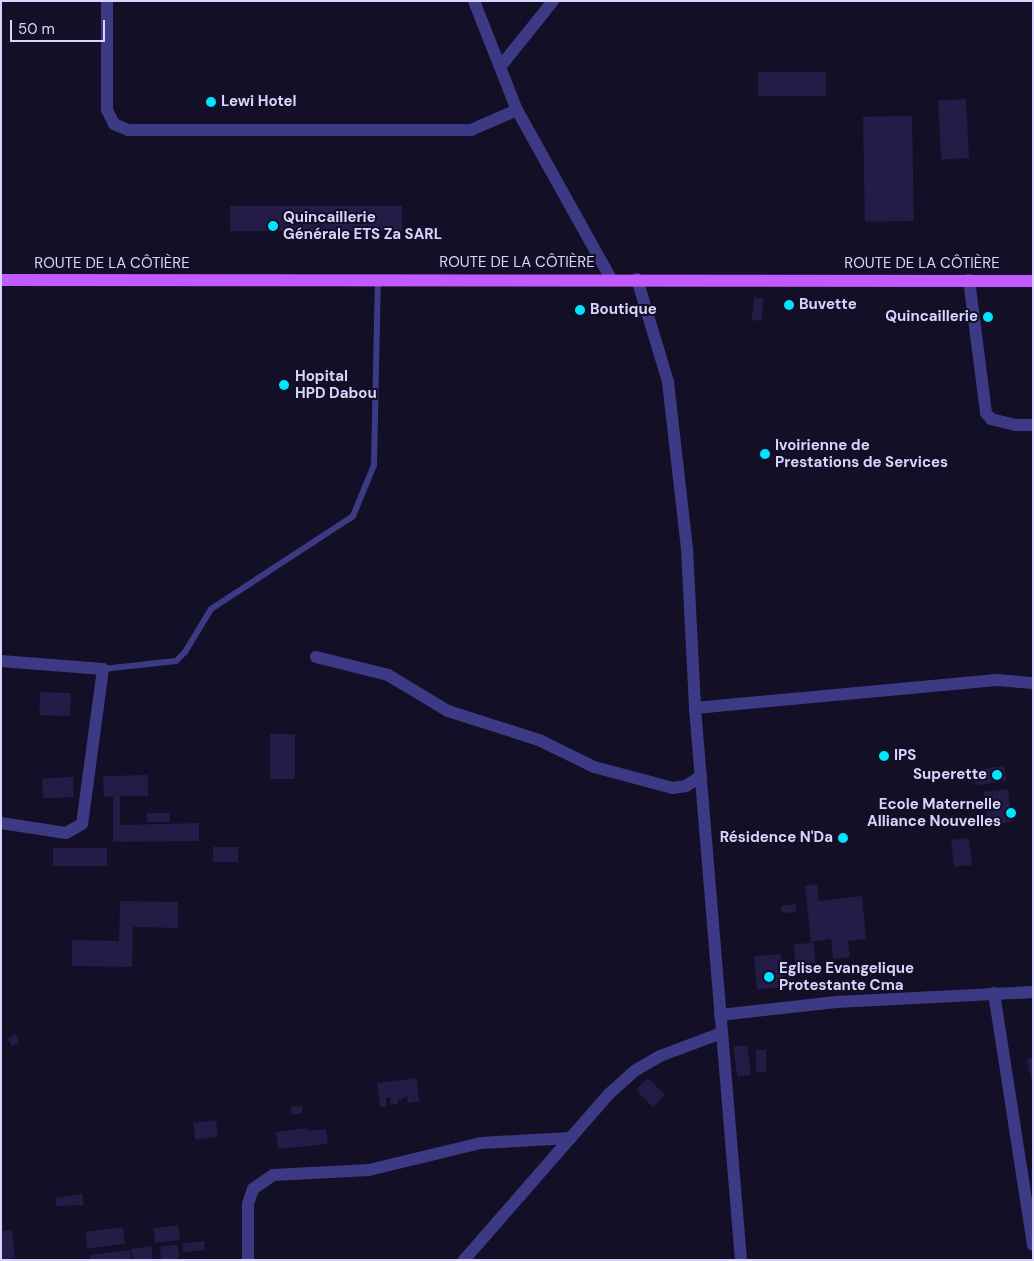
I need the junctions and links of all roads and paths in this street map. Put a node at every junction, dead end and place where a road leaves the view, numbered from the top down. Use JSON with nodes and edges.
{"nodes":[{"id":1,"x":107,"y":1,"type":"edge"},
{"id":2,"x":474,"y":1,"type":"edge"},
{"id":3,"x":553,"y":1,"type":"edge"},
{"id":4,"x":500,"y":67,"type":"junction"},
{"id":5,"x":517,"y":110,"type":"junction"},
{"id":6,"x":611,"y":279,"type":"junction"},
{"id":7,"x":637,"y":279,"type":"junction"},
{"id":8,"x":1,"y":280,"type":"edge"},
{"id":9,"x":969,"y":280,"type":"junction"},
{"id":10,"x":378,"y":281,"type":"junction"},
{"id":11,"x":1033,"y":281,"type":"edge"},
{"id":12,"x":1033,"y":425,"type":"edge"},
{"id":13,"x":316,"y":657,"type":"dead end"},
{"id":14,"x":1,"y":661,"type":"edge"},
{"id":15,"x":103,"y":669,"type":"junction"},
{"id":16,"x":1033,"y":683,"type":"edge"},
{"id":17,"x":695,"y":708,"type":"junction"},
{"id":18,"x":701,"y":776,"type":"junction"},
{"id":19,"x":1,"y":823,"type":"edge"},
{"id":20,"x":1033,"y":992,"type":"edge"},
{"id":21,"x":994,"y":993,"type":"junction"},
{"id":22,"x":720,"y":1015,"type":"junction"},
{"id":23,"x":722,"y":1033,"type":"junction"},
{"id":24,"x":571,"y":1138,"type":"junction"},
{"id":25,"x":1033,"y":1245,"type":"edge"},
{"id":26,"x":248,"y":1260,"type":"edge"},
{"id":27,"x":464,"y":1260,"type":"edge"},
{"id":28,"x":741,"y":1260,"type":"edge"}],
"edges":[{"from":1,"to":5,"type":"street"},
{"from":2,"to":4,"type":"street"},
{"from":3,"to":4,"type":"street"},
{"from":4,"to":5,"type":"street"},
{"from":5,"to":6,"type":"street"},
{"from":6,"to":7,"type":"main road","name":"ROUTE DE LA CÔTIÈRE"},
{"from":6,"to":10,"type":"main road","name":"ROUTE DE LA CÔTIÈRE"},
{"from":7,"to":9,"type":"main road","name":"ROUTE DE LA CÔTIÈRE"},
{"from":7,"to":17,"type":"street"},
{"from":8,"to":10,"type":"main road","name":"ROUTE DE LA CÔTIÈRE"},
{"from":9,"to":11,"type":"main road","name":"ROUTE DE LA CÔTIÈRE"},
{"from":9,"to":12,"type":"street"},
{"from":10,"to":15,"type":"lane"},
{"from":13,"to":18,"type":"street"},
{"from":14,"to":15,"type":"street"},
{"from":15,"to":19,"type":"street"},
{"from":16,"to":17,"type":"street"},
{"from":17,"to":18,"type":"street"},
{"from":18,"to":22,"type":"street"},
{"from":20,"to":21,"type":"street"},
{"from":21,"to":22,"type":"street"},
{"from":21,"to":25,"type":"street"},
{"from":22,"to":23,"type":"street"},
{"from":23,"to":24,"type":"street"},
{"from":23,"to":28,"type":"street"},
{"from":24,"to":26,"type":"street"},
{"from":24,"to":27,"type":"street"}]}
